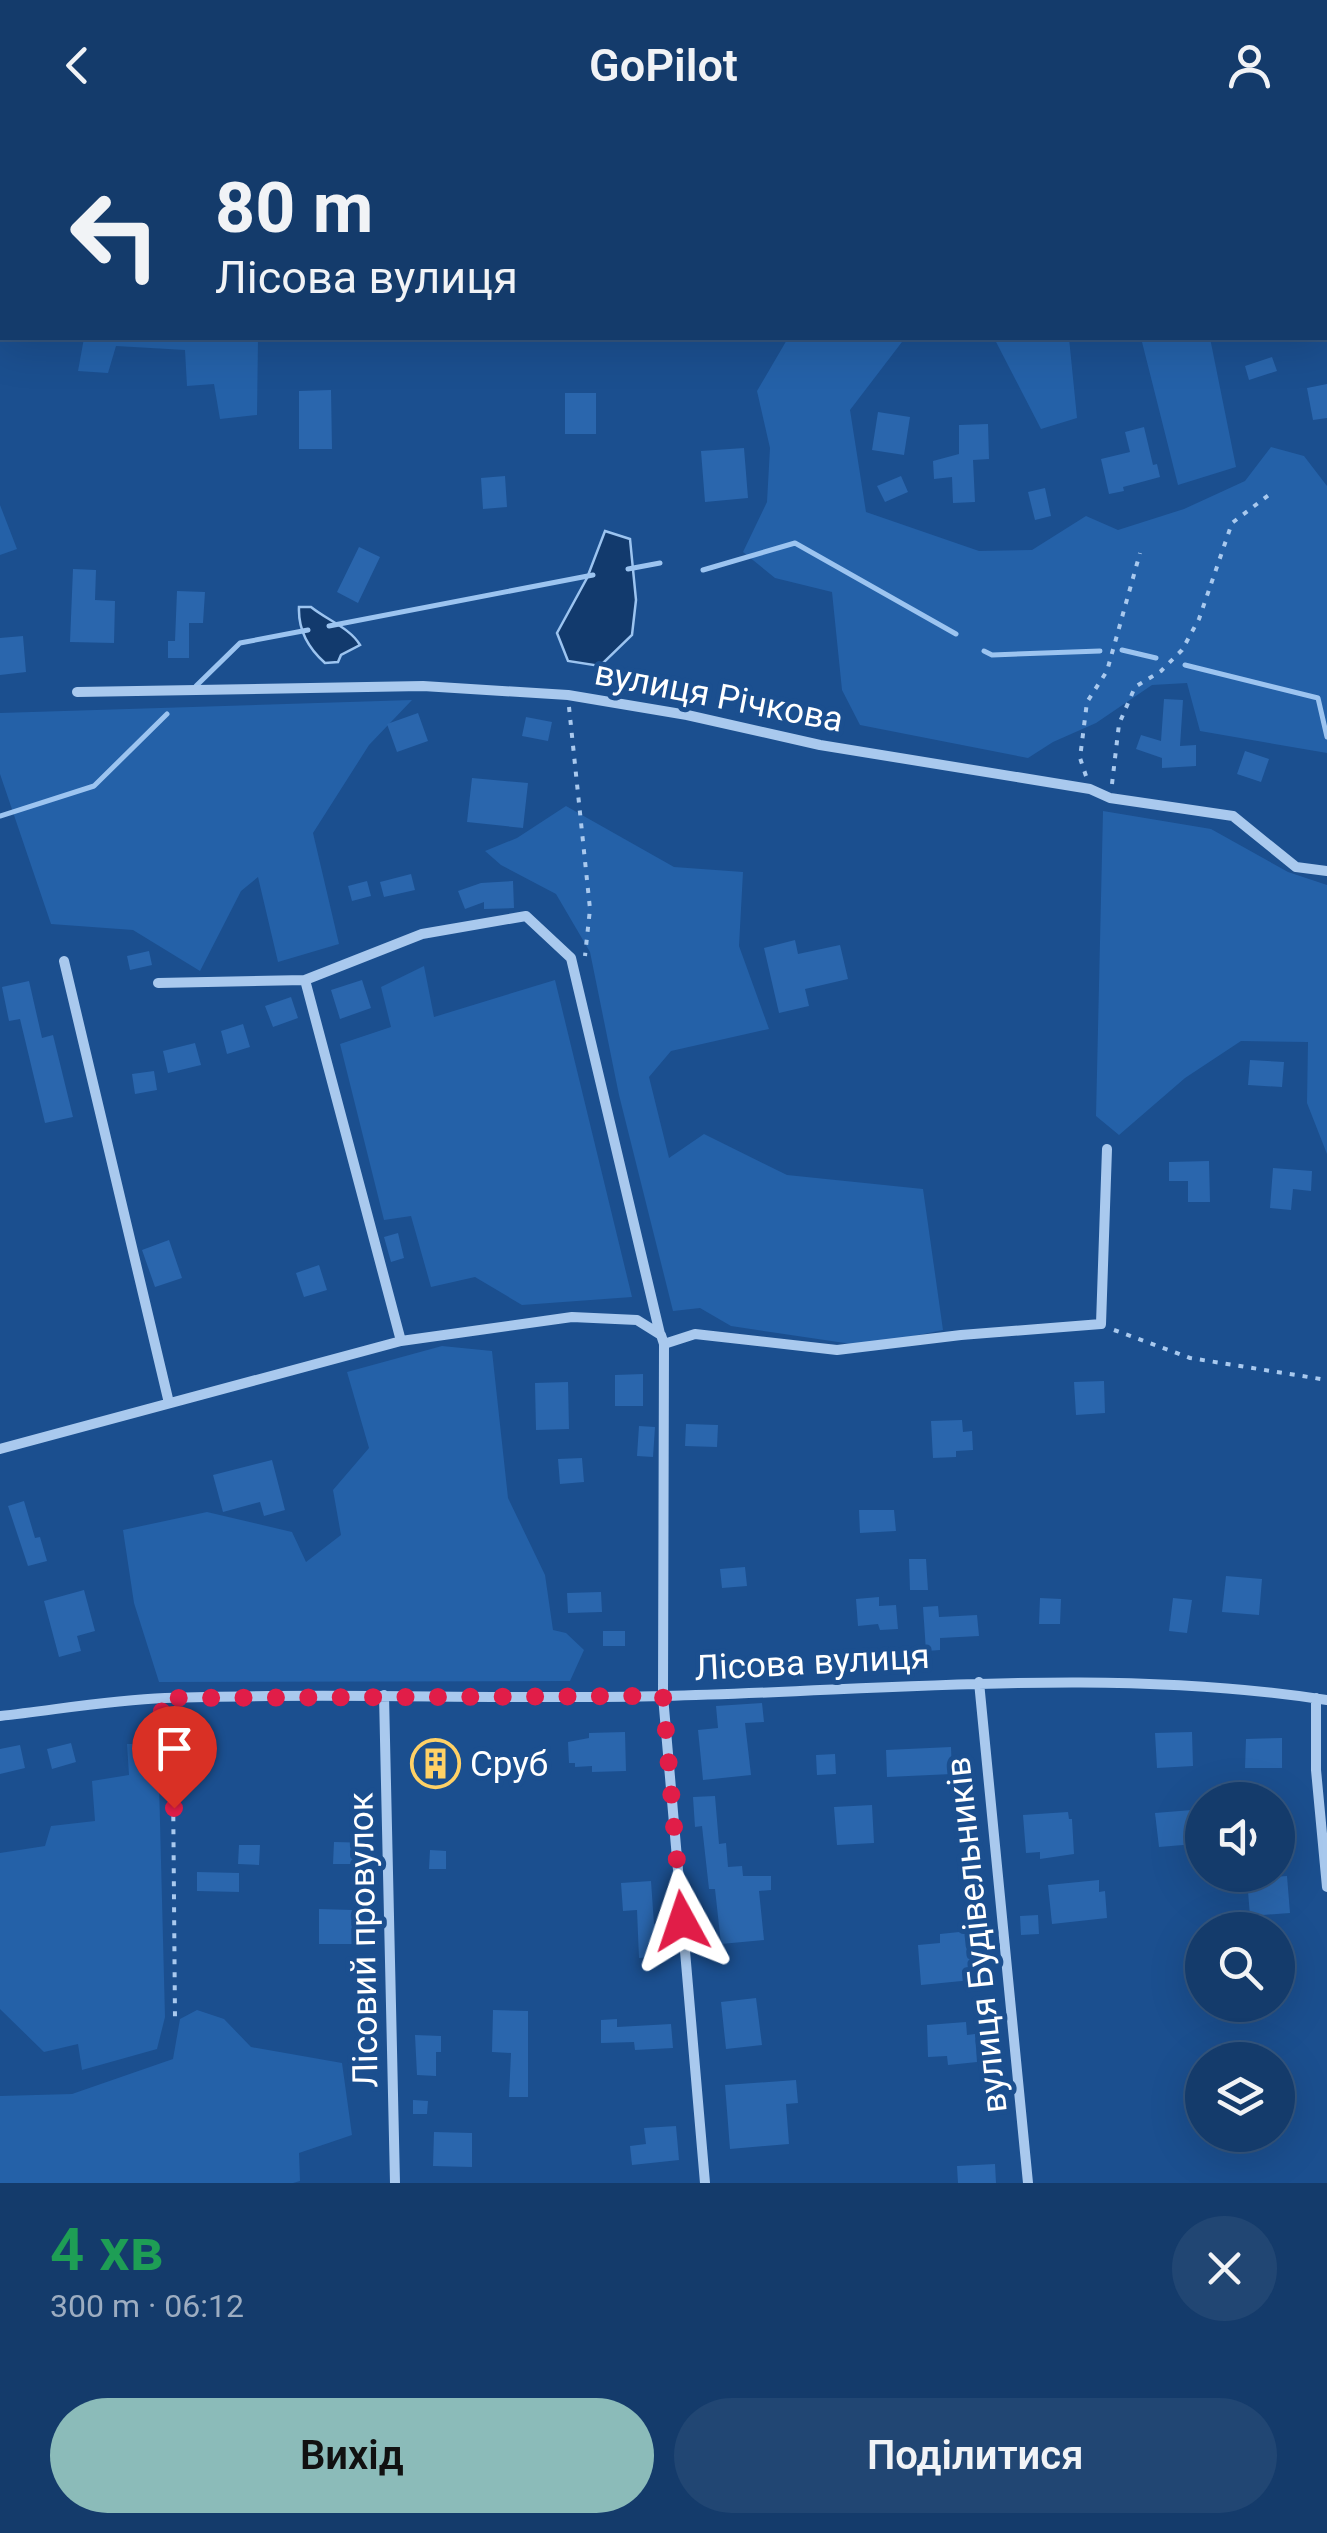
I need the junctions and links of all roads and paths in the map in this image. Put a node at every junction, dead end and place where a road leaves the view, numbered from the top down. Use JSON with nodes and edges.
{"nodes":[{"id":1,"x":898,"y":130,"type":"edge"},
{"id":2,"x":906,"y":130,"type":"edge"},
{"id":3,"x":1270,"y":494,"type":"dead end"},
{"id":4,"x":1140,"y":552,"type":"dead end"},
{"id":5,"x":77,"y":692,"type":"dead end"},
{"id":6,"x":568,"y":694,"type":"junction"},
{"id":7,"x":1090,"y":788,"type":"junction"},
{"id":8,"x":1110,"y":798,"type":"junction"},
{"id":9,"x":1327,"y":871,"type":"edge"},
{"id":10,"x":64,"y":961,"type":"dead end"},
{"id":11,"x":584,"y":961,"type":"dead end"},
{"id":12,"x":304,"y":980,"type":"junction"},
{"id":13,"x":158,"y":983,"type":"dead end"},
{"id":14,"x":1107,"y":1149,"type":"dead end"},
{"id":15,"x":1101,"y":1324,"type":"junction"},
{"id":16,"x":662,"y":1340,"type":"junction"},
{"id":17,"x":400,"y":1341,"type":"junction"},
{"id":18,"x":1327,"y":1380,"type":"edge"},
{"id":19,"x":169,"y":1403,"type":"junction"},
{"id":20,"x":0,"y":1449,"type":"edge"},
{"id":21,"x":979,"y":1682,"type":"junction"},
{"id":22,"x":384,"y":1695,"type":"junction"},
{"id":23,"x":663,"y":1696,"type":"junction"},
{"id":24,"x":160,"y":1698,"type":"junction"},
{"id":25,"x":1322,"y":1699,"type":"edge"},
{"id":26,"x":0,"y":1716,"type":"edge"},
{"id":27,"x":1327,"y":1886,"type":"edge"},
{"id":28,"x":174,"y":2018,"type":"dead end"},
{"id":29,"x":395,"y":2183,"type":"edge"},
{"id":30,"x":705,"y":2183,"type":"edge"},
{"id":31,"x":1028,"y":2183,"type":"edge"}],
"edges":[{"from":1,"to":2,"type":"path"},
{"from":3,"to":8,"type":"path"},
{"from":4,"to":7,"type":"path"},
{"from":5,"to":6,"type":"street","name":"вулиця Річкова"},
{"from":6,"to":7,"type":"street","name":"вулиця Річкова"},
{"from":6,"to":11,"type":"path"},
{"from":7,"to":8,"type":"street","name":"вулиця Річкова"},
{"from":8,"to":9,"type":"street","name":"вулиця Річкова"},
{"from":10,"to":19,"type":"street"},
{"from":12,"to":13,"type":"street"},
{"from":12,"to":16,"type":"street"},
{"from":12,"to":17,"type":"street"},
{"from":14,"to":15,"type":"street"},
{"from":15,"to":16,"type":"street"},
{"from":15,"to":18,"type":"path"},
{"from":16,"to":17,"type":"street"},
{"from":16,"to":23,"type":"street"},
{"from":17,"to":19,"type":"street"},
{"from":19,"to":20,"type":"street"},
{"from":21,"to":23,"type":"street","name":"Лісова вулиця"},
{"from":21,"to":25,"type":"street","name":"Лісова вулиця"},
{"from":21,"to":31,"type":"street","name":"вулиця Будівельників"},
{"from":22,"to":23,"type":"street","name":"Лісова вулиця"},
{"from":22,"to":24,"type":"street","name":"Лісова вулиця"},
{"from":22,"to":29,"type":"street","name":"Лісовий провулок"},
{"from":23,"to":30,"type":"street"},
{"from":24,"to":26,"type":"street","name":"Лісова вулиця"},
{"from":24,"to":28,"type":"path"},
{"from":25,"to":27,"type":"street"}]}
